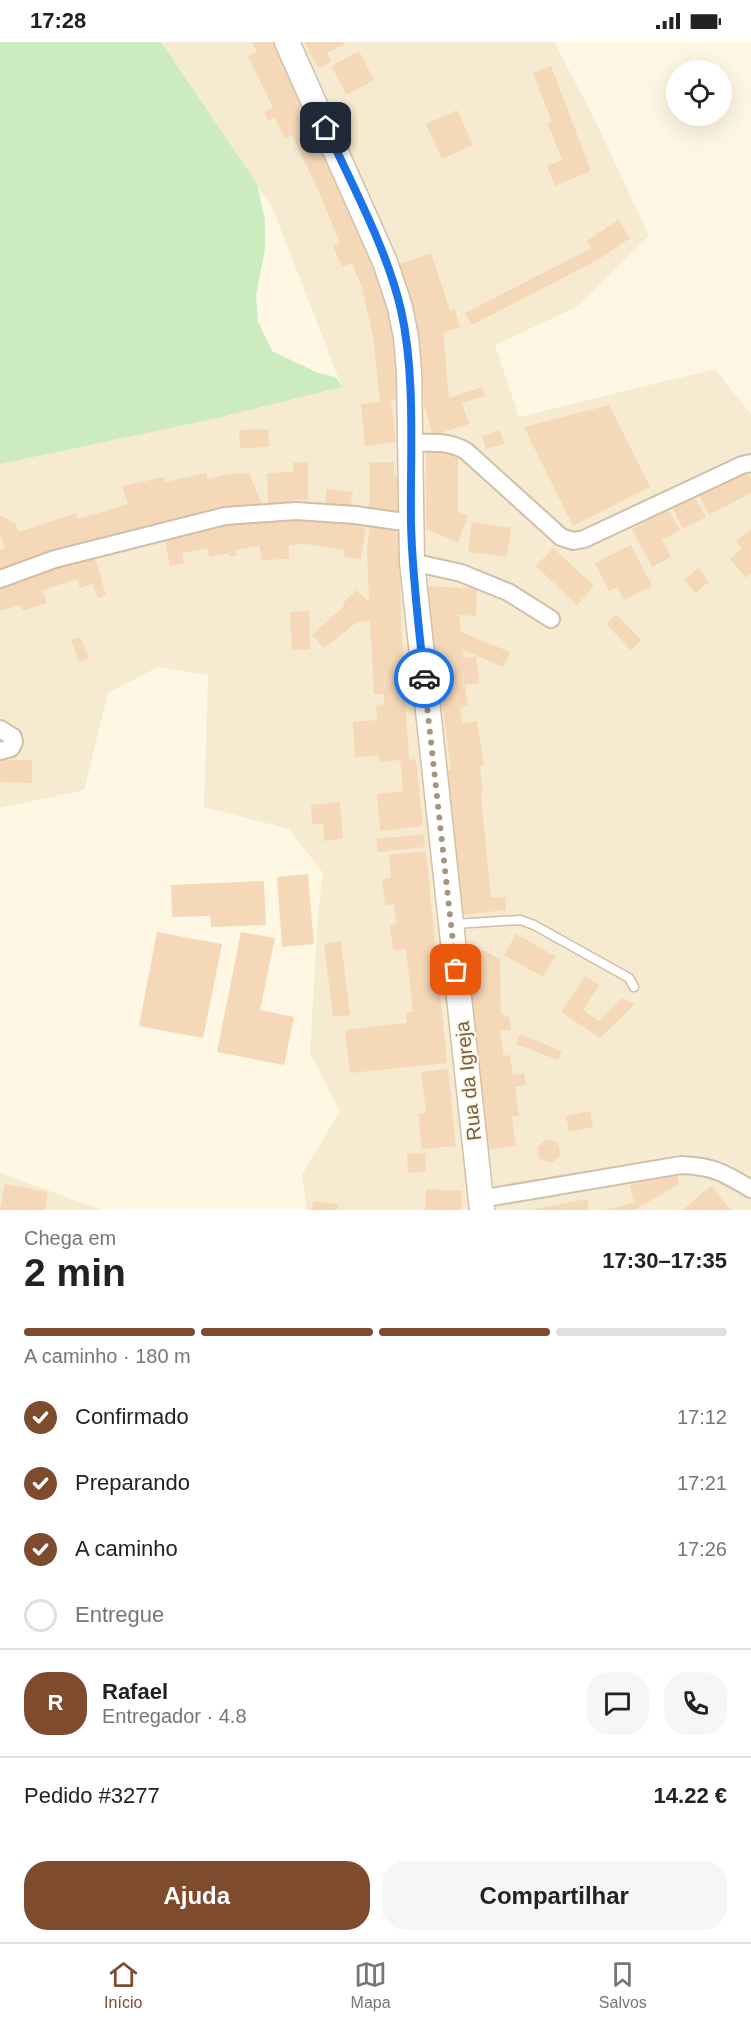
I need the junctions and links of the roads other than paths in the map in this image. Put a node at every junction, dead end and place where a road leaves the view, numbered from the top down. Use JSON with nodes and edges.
{"nodes":[{"id":1,"x":287,"y":42,"type":"edge"},
{"id":2,"x":410,"y":443,"type":"junction"},
{"id":3,"x":751,"y":463,"type":"edge"},
{"id":4,"x":411,"y":523,"type":"junction"},
{"id":5,"x":412,"y":562,"type":"junction"},
{"id":6,"x":0,"y":579,"type":"edge"},
{"id":7,"x":551,"y":619,"type":"dead end"},
{"id":8,"x":0,"y":729,"type":"edge"},
{"id":9,"x":0,"y":751,"type":"edge"},
{"id":10,"x":451,"y":924,"type":"junction"},
{"id":11,"x":634,"y":987,"type":"dead end"},
{"id":12,"x":751,"y":1190,"type":"edge"},
{"id":13,"x":481,"y":1204,"type":"edge"}],
"edges":[{"from":1,"to":2,"type":"street","name":"Rua da Igreja"},
{"from":2,"to":3,"type":"street"},
{"from":2,"to":4,"type":"street","name":"Rua da Igreja"},
{"from":4,"to":5,"type":"street","name":"Rua da Igreja"},
{"from":4,"to":6,"type":"street"},
{"from":5,"to":7,"type":"street"},
{"from":5,"to":10,"type":"street","name":"Rua da Igreja"},
{"from":8,"to":9,"type":"street"},
{"from":10,"to":11,"type":"lane"},
{"from":10,"to":13,"type":"street","name":"Rua da Igreja"},
{"from":12,"to":13,"type":"street"}]}
